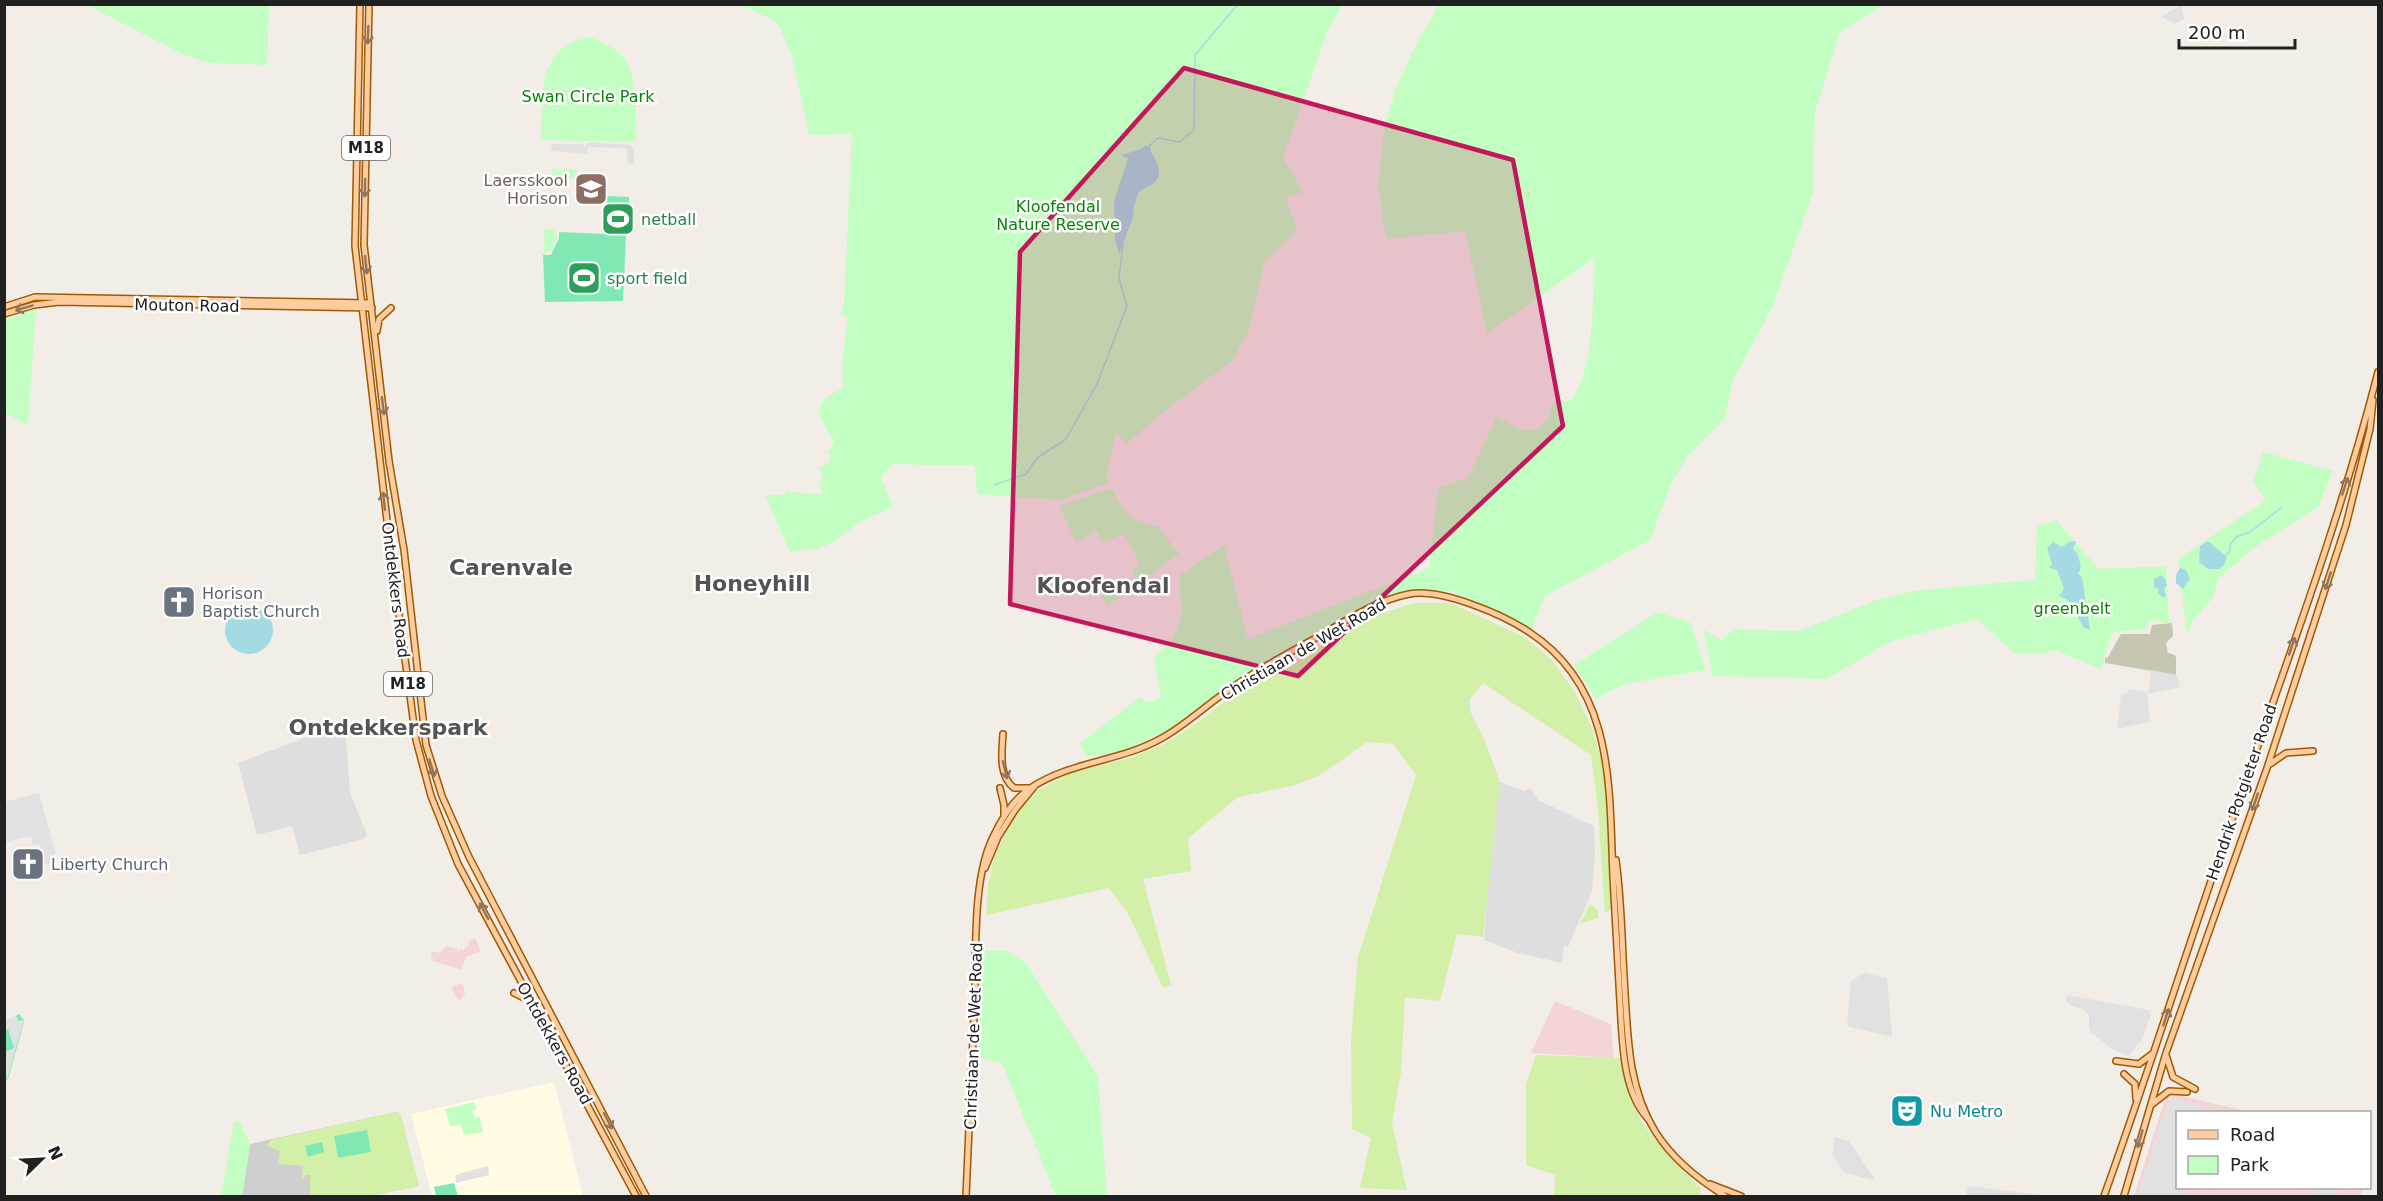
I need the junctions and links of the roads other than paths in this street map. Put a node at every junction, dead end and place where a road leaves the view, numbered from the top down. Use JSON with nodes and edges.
{"nodes":[{"id":1,"x":360,"y":4,"type":"edge"},
{"id":2,"x":369,"y":4,"type":"edge"},
{"id":3,"x":372,"y":305,"type":"junction"},
{"id":4,"x":361,"y":306,"type":"junction"},
{"id":5,"x":4,"y":307,"type":"edge"},
{"id":6,"x":391,"y":308,"type":"dead end"},
{"id":7,"x":4,"y":314,"type":"edge"},
{"id":8,"x":377,"y":351,"type":"junction"},
{"id":9,"x":2379,"y":372,"type":"edge"},
{"id":10,"x":2375,"y":387,"type":"junction"},
{"id":11,"x":1003,"y":734,"type":"dead end"},
{"id":12,"x":2313,"y":751,"type":"dead end"},
{"id":13,"x":2267,"y":768,"type":"junction"},
{"id":14,"x":1032,"y":787,"type":"junction"},
{"id":15,"x":1000,"y":788,"type":"dead end"},
{"id":16,"x":1002,"y":821,"type":"junction"},
{"id":17,"x":982,"y":875,"type":"junction"},
{"id":18,"x":514,"y":993,"type":"dead end"},
{"id":19,"x":532,"y":1001,"type":"junction"},
{"id":20,"x":2154,"y":1051,"type":"junction"},
{"id":21,"x":2166,"y":1053,"type":"junction"},
{"id":22,"x":2116,"y":1061,"type":"dead end"},
{"id":23,"x":2124,"y":1074,"type":"dead end"},
{"id":24,"x":2196,"y":1089,"type":"dead end"},
{"id":25,"x":2187,"y":1092,"type":"dead end"},
{"id":26,"x":2150,"y":1106,"type":"junction"},
{"id":27,"x":2135,"y":1110,"type":"junction"},
{"id":28,"x":1706,"y":1182,"type":"junction"},
{"id":29,"x":636,"y":1197,"type":"edge"},
{"id":30,"x":646,"y":1197,"type":"edge"},
{"id":31,"x":966,"y":1197,"type":"edge"},
{"id":32,"x":1725,"y":1197,"type":"edge"},
{"id":33,"x":1741,"y":1197,"type":"edge"},
{"id":34,"x":2104,"y":1197,"type":"edge"},
{"id":35,"x":2124,"y":1197,"type":"edge"}],
"edges":[{"from":1,"to":4,"type":"main road","name":"Ontdekkers Road","number":"M18"},
{"from":2,"to":3,"type":"main road","name":"Ontdekkers Road","number":"M18","one_way":true},
{"from":3,"to":4,"type":"main road","name":"Mouton Road"},
{"from":3,"to":8,"type":"main road","name":"Ontdekkers Road","number":"M18"},
{"from":4,"to":5,"type":"main road","name":"Mouton Road"},
{"from":4,"to":7,"type":"main road","name":"Mouton Road","one_way":true},
{"from":19,"to":4,"type":"main road","name":"Ontdekkers Road","number":"M18","one_way":true},
{"from":6,"to":8,"type":"main road"},
{"from":8,"to":30,"type":"main road","name":"Ontdekkers Road","number":"M18","one_way":true},
{"from":9,"to":10,"type":"main road","name":"Hendrik Potgieter Road"},
{"from":10,"to":13,"type":"main road","name":"Hendrik Potgieter Road","one_way":true},
{"from":20,"to":10,"type":"main road","name":"Hendrik Potgieter Road","one_way":true},
{"from":11,"to":14,"type":"main road","one_way":true},
{"from":12,"to":13,"type":"main road"},
{"from":13,"to":21,"type":"main road","name":"Hendrik Potgieter Road","one_way":true},
{"from":14,"to":16,"type":"main road","name":"Christiaan de Wet Road"},
{"from":14,"to":17,"type":"main road","name":"Christiaan de Wet Road"},
{"from":14,"to":28,"type":"main road","name":"Christiaan de Wet Road"},
{"from":15,"to":16,"type":"main road"},
{"from":16,"to":17,"type":"main road","name":"Christiaan de Wet Road"},
{"from":17,"to":31,"type":"main road","name":"Christiaan de Wet Road"},
{"from":18,"to":19,"type":"main road"},
{"from":19,"to":29,"type":"main road","name":"Ontdekkers Road","number":"M18"},
{"from":20,"to":22,"type":"main road"},
{"from":20,"to":27,"type":"main road","name":"Hendrik Potgieter Road"},
{"from":21,"to":24,"type":"main road"},
{"from":21,"to":26,"type":"main road","name":"Hendrik Potgieter Road"},
{"from":23,"to":27,"type":"main road"},
{"from":25,"to":26,"type":"main road"},
{"from":26,"to":35,"type":"main road","name":"Hendrik Potgieter Road","one_way":true},
{"from":27,"to":34,"type":"main road","name":"Hendrik Potgieter Road"},
{"from":28,"to":32,"type":"main road","name":"Christiaan de Wet Road"},
{"from":28,"to":33,"type":"main road","name":"Christiaan de Wet Road"}]}
